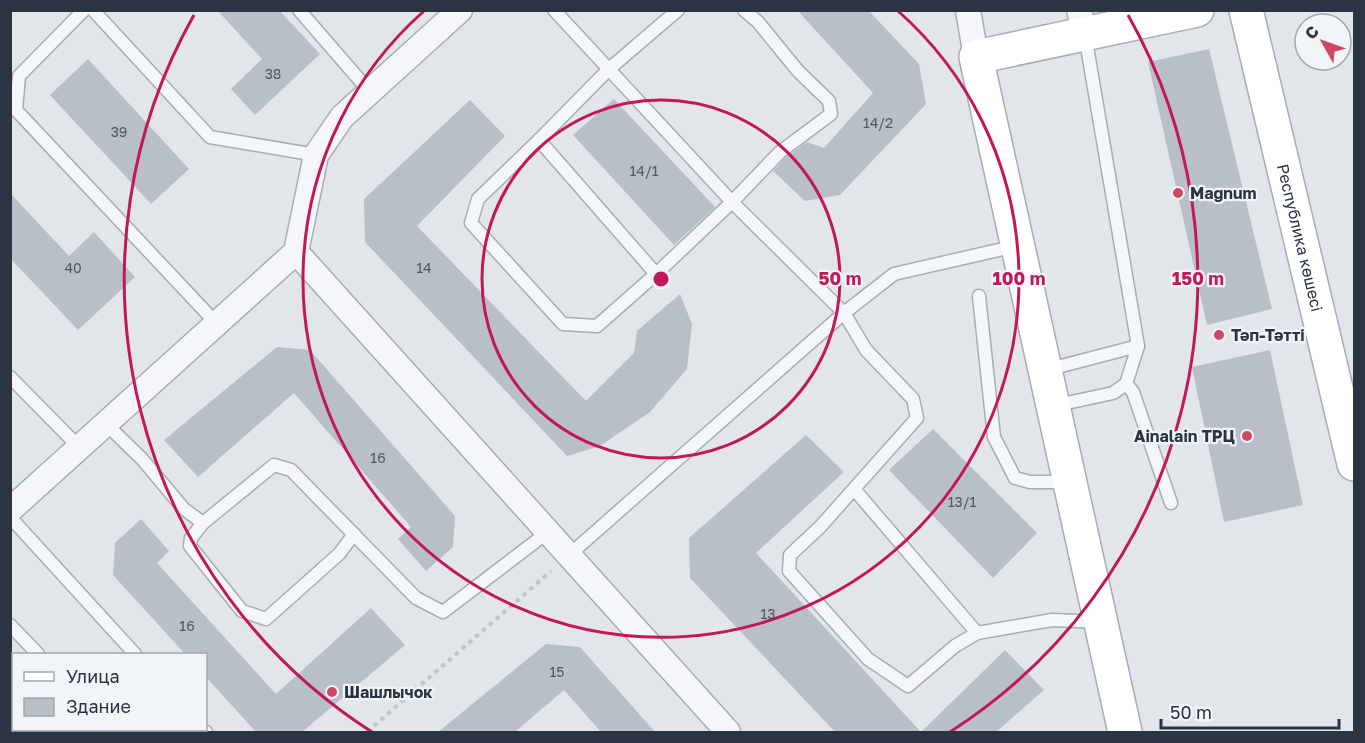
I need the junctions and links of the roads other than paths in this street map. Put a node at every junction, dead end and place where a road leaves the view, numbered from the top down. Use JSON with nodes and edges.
{"nodes":[{"id":1,"x":84,"y":10,"type":"edge"},
{"id":2,"x":93,"y":10,"type":"edge"},
{"id":3,"x":299,"y":10,"type":"edge"},
{"id":4,"x":460,"y":10,"type":"edge"},
{"id":5,"x":554,"y":10,"type":"edge"},
{"id":6,"x":678,"y":10,"type":"edge"},
{"id":7,"x":744,"y":10,"type":"edge"},
{"id":8,"x":968,"y":10,"type":"edge"},
{"id":9,"x":1197,"y":10,"type":"edge"},
{"id":10,"x":1246,"y":10,"type":"edge"},
{"id":11,"x":1082,"y":22,"type":"edge"},
{"id":12,"x":976,"y":57,"type":"junction"},
{"id":13,"x":609,"y":69,"type":"junction"},
{"id":14,"x":370,"y":92,"type":"junction"},
{"id":15,"x":540,"y":140,"type":"junction"},
{"id":16,"x":316,"y":155,"type":"junction"},
{"id":17,"x":732,"y":202,"type":"junction"},
{"id":18,"x":1018,"y":246,"type":"junction"},
{"id":19,"x":296,"y":252,"type":"junction"},
{"id":20,"x":656,"y":274,"type":"junction"},
{"id":21,"x":979,"y":296,"type":"dead end"},
{"id":22,"x":844,"y":313,"type":"junction"},
{"id":23,"x":217,"y":324,"type":"junction"},
{"id":24,"x":1138,"y":346,"type":"junction"},
{"id":25,"x":1045,"y":370,"type":"junction"},
{"id":26,"x":10,"y":377,"type":"edge"},
{"id":27,"x":1126,"y":384,"type":"junction"},
{"id":28,"x":1053,"y":406,"type":"junction"},
{"id":29,"x":106,"y":424,"type":"junction"},
{"id":30,"x":80,"y":448,"type":"junction"},
{"id":31,"x":1354,"y":464,"type":"edge"},
{"id":32,"x":1070,"y":482,"type":"junction"},
{"id":33,"x":854,"y":489,"type":"junction"},
{"id":34,"x":1171,"y":503,"type":"dead end"},
{"id":35,"x":10,"y":510,"type":"edge"},
{"id":36,"x":10,"y":517,"type":"edge"},
{"id":37,"x":202,"y":523,"type":"junction"},
{"id":38,"x":548,"y":532,"type":"junction"},
{"id":39,"x":354,"y":534,"type":"junction"},
{"id":40,"x":568,"y":556,"type":"junction"},
{"id":41,"x":1101,"y":622,"type":"junction"},
{"id":42,"x":10,"y":625,"type":"edge"},
{"id":43,"x":977,"y":633,"type":"junction"},
{"id":44,"x":37,"y":653,"type":"edge"},
{"id":45,"x":134,"y":653,"type":"edge"},
{"id":46,"x":728,"y":732,"type":"edge"},
{"id":47,"x":1125,"y":732,"type":"edge"}],
"edges":[{"from":1,"to":23,"type":"lane"},
{"from":2,"to":16,"type":"lane"},
{"from":3,"to":14,"type":"lane"},
{"from":4,"to":14,"type":"street"},
{"from":5,"to":13,"type":"lane"},
{"from":6,"to":13,"type":"lane"},
{"from":7,"to":17,"type":"lane"},
{"from":8,"to":12,"type":"street"},
{"from":9,"to":11,"type":"street"},
{"from":10,"to":31,"type":"street","name":"Республика көшесі"},
{"from":11,"to":12,"type":"street"},
{"from":11,"to":24,"type":"lane"},
{"from":12,"to":18,"type":"street"},
{"from":13,"to":15,"type":"lane"},
{"from":13,"to":17,"type":"lane"},
{"from":14,"to":16,"type":"street"},
{"from":15,"to":20,"type":"lane"},
{"from":15,"to":20,"type":"lane"},
{"from":16,"to":19,"type":"street"},
{"from":17,"to":20,"type":"lane"},
{"from":17,"to":22,"type":"lane"},
{"from":18,"to":22,"type":"lane"},
{"from":18,"to":25,"type":"street"},
{"from":19,"to":23,"type":"street"},
{"from":19,"to":38,"type":"street"},
{"from":21,"to":32,"type":"lane"},
{"from":22,"to":33,"type":"lane"},
{"from":22,"to":40,"type":"lane"},
{"from":23,"to":29,"type":"street"},
{"from":24,"to":25,"type":"lane"},
{"from":24,"to":27,"type":"lane"},
{"from":25,"to":28,"type":"street"},
{"from":26,"to":30,"type":"lane"},
{"from":27,"to":28,"type":"lane"},
{"from":27,"to":34,"type":"lane"},
{"from":28,"to":32,"type":"street"},
{"from":29,"to":30,"type":"street"},
{"from":29,"to":37,"type":"lane"},
{"from":30,"to":35,"type":"street"},
{"from":32,"to":41,"type":"street"},
{"from":33,"to":43,"type":"lane"},
{"from":33,"to":43,"type":"lane"},
{"from":36,"to":45,"type":"lane"},
{"from":37,"to":39,"type":"lane"},
{"from":37,"to":39,"type":"lane"},
{"from":38,"to":39,"type":"lane"},
{"from":38,"to":40,"type":"street"},
{"from":40,"to":46,"type":"street"},
{"from":41,"to":43,"type":"lane"},
{"from":41,"to":47,"type":"street"},
{"from":42,"to":44,"type":"lane"}]}
